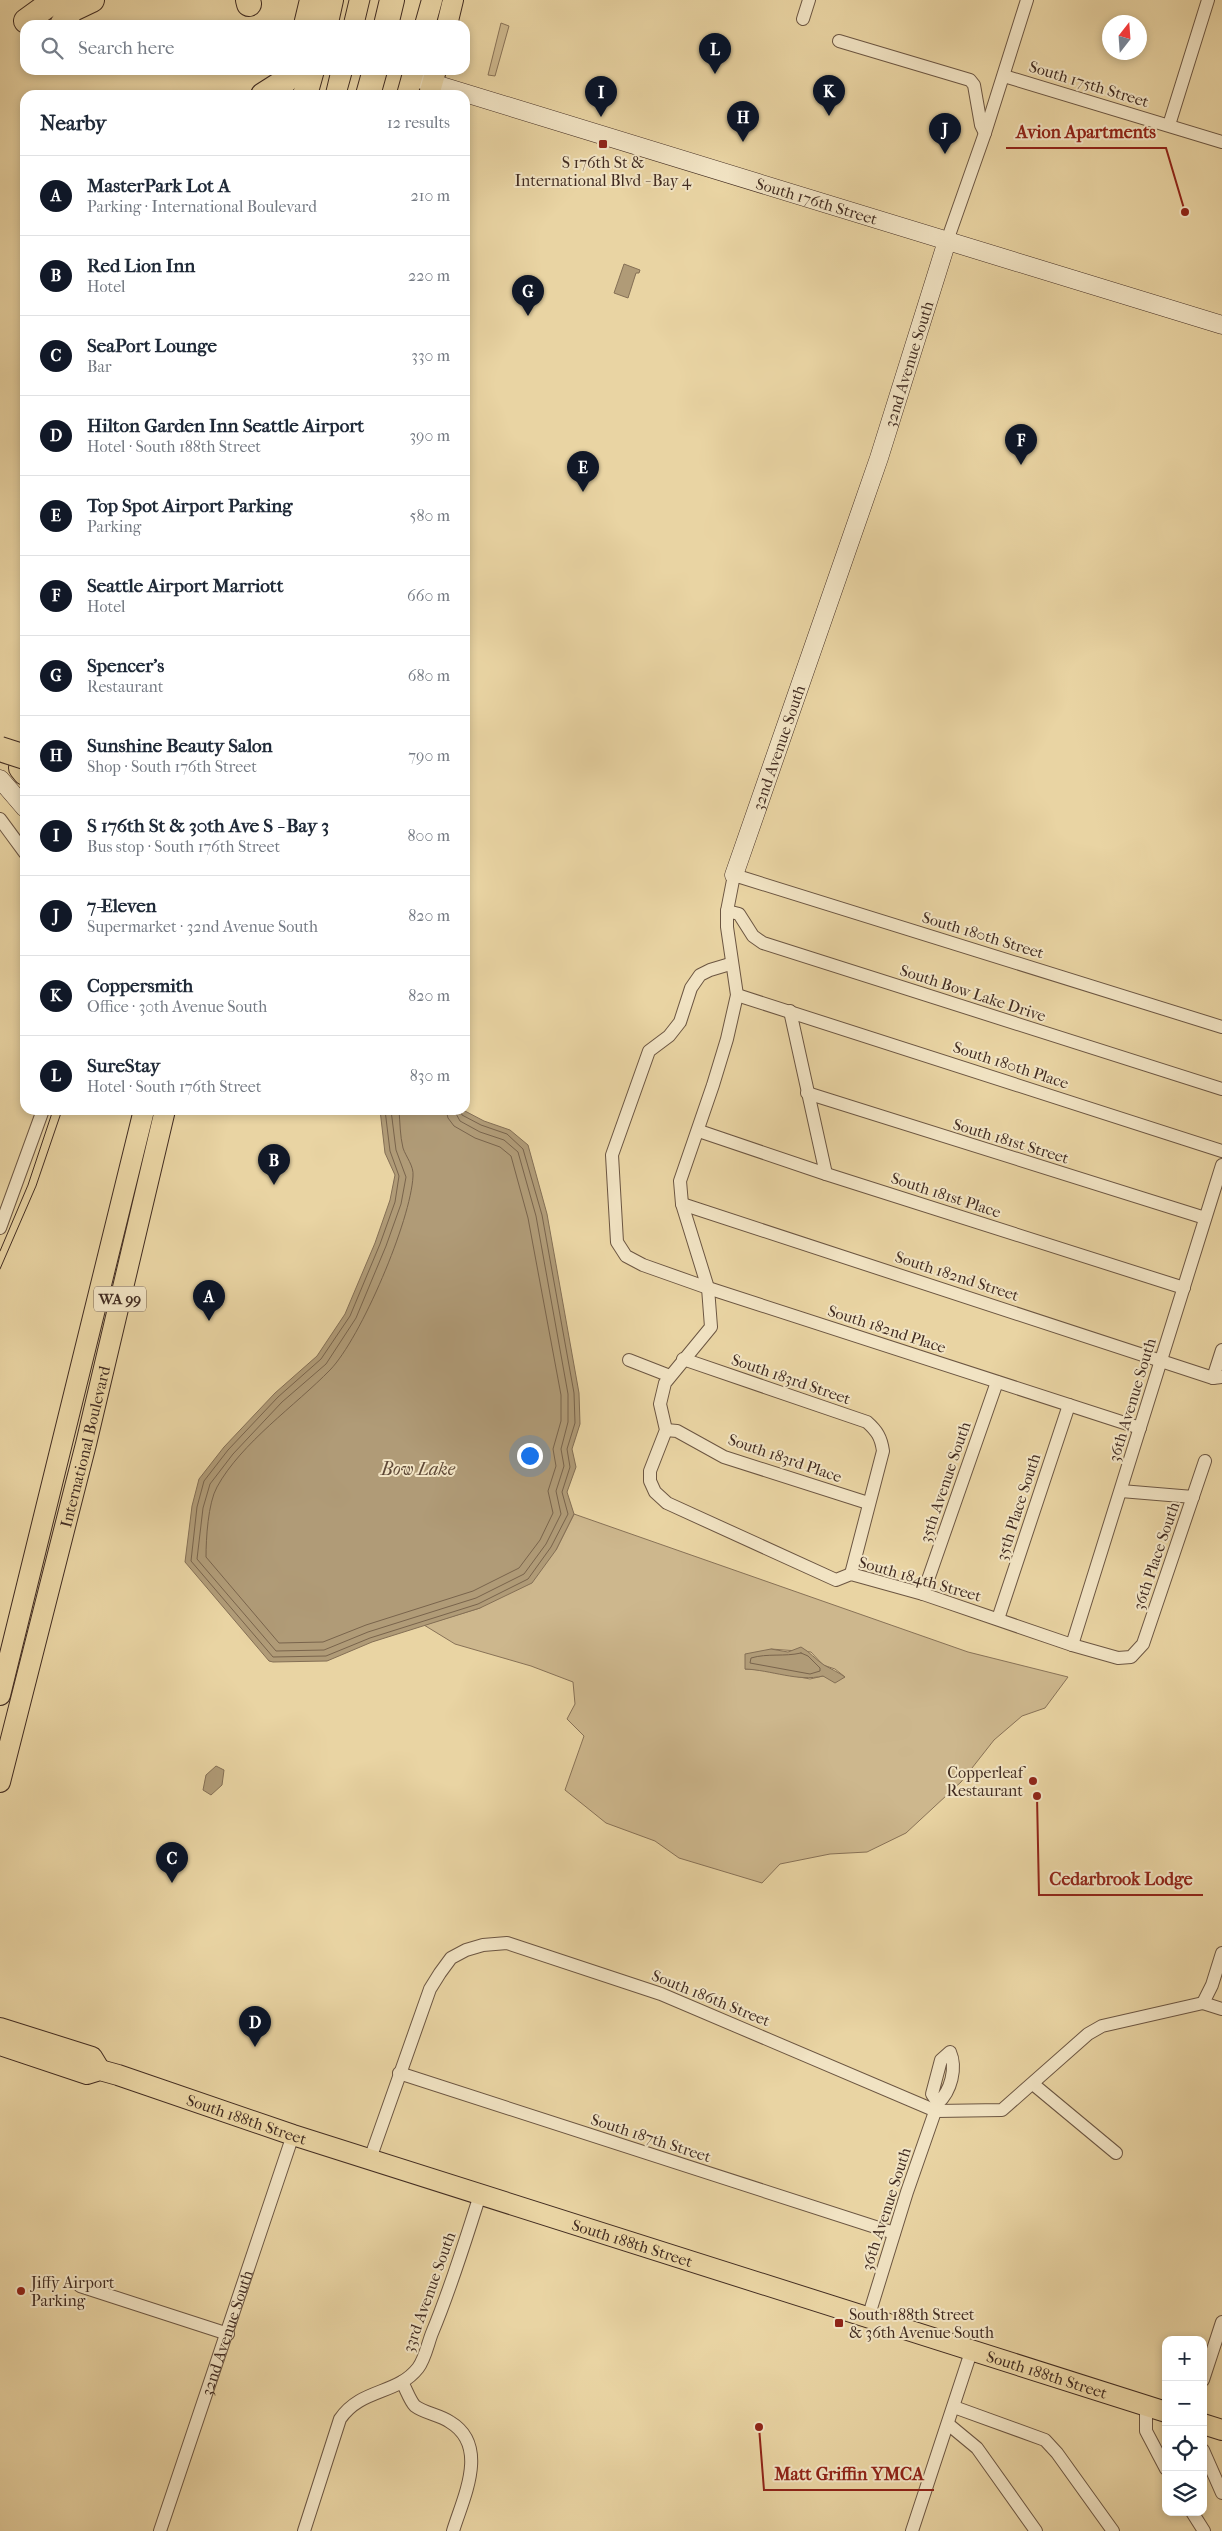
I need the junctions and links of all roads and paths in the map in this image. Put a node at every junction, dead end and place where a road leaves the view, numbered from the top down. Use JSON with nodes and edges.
{"nodes":[{"id":1,"x":55,"y":0,"type":"edge"},
{"id":2,"x":92,"y":0,"type":"edge"},
{"id":3,"x":392,"y":0,"type":"edge"},
{"id":4,"x":432,"y":0,"type":"edge"},
{"id":5,"x":453,"y":0,"type":"edge"},
{"id":6,"x":809,"y":0,"type":"edge"},
{"id":7,"x":1028,"y":0,"type":"edge"},
{"id":8,"x":1208,"y":0,"type":"edge"},
{"id":9,"x":803,"y":19,"type":"dead end"},
{"id":10,"x":27,"y":20,"type":"edge"},
{"id":11,"x":65,"y":20,"type":"edge"},
{"id":12,"x":387,"y":20,"type":"edge"},
{"id":13,"x":426,"y":20,"type":"edge"},
{"id":14,"x":448,"y":20,"type":"edge"},
{"id":15,"x":839,"y":41,"type":"dead end"},
{"id":16,"x":290,"y":75,"type":"edge"},
{"id":17,"x":311,"y":75,"type":"edge"},
{"id":18,"x":374,"y":75,"type":"edge"},
{"id":19,"x":1004,"y":76,"type":"junction"},
{"id":20,"x":411,"y":81,"type":"edge"},
{"id":21,"x":433,"y":83,"type":"edge"},
{"id":22,"x":271,"y":90,"type":"edge"},
{"id":23,"x":306,"y":90,"type":"edge"},
{"id":24,"x":369,"y":90,"type":"edge"},
{"id":25,"x":456,"y":90,"type":"edge"},
{"id":26,"x":470,"y":94,"type":"edge"},
{"id":27,"x":1169,"y":125,"type":"junction"},
{"id":28,"x":985,"y":133,"type":"junction"},
{"id":29,"x":1222,"y":142,"type":"edge"},
{"id":30,"x":947,"y":241,"type":"junction"},
{"id":31,"x":1222,"y":325,"type":"edge"},
{"id":32,"x":0,"y":741,"type":"edge"},
{"id":33,"x":0,"y":749,"type":"edge"},
{"id":34,"x":19,"y":770,"type":"edge"},
{"id":35,"x":0,"y":819,"type":"edge"},
{"id":36,"x":20,"y":846,"type":"edge"},
{"id":37,"x":734,"y":875,"type":"junction"},
{"id":38,"x":727,"y":911,"type":"junction"},
{"id":39,"x":730,"y":964,"type":"junction"},
{"id":40,"x":737,"y":995,"type":"junction"},
{"id":41,"x":790,"y":1011,"type":"junction"},
{"id":42,"x":1222,"y":1027,"type":"edge"},
{"id":43,"x":1222,"y":1089,"type":"edge"},
{"id":44,"x":807,"y":1093,"type":"junction"},
{"id":45,"x":41,"y":1115,"type":"edge"},
{"id":46,"x":143,"y":1115,"type":"edge"},
{"id":47,"x":165,"y":1115,"type":"edge"},
{"id":48,"x":699,"y":1131,"type":"junction"},
{"id":49,"x":1222,"y":1151,"type":"edge"},
{"id":50,"x":1222,"y":1165,"type":"edge"},
{"id":51,"x":826,"y":1174,"type":"junction"},
{"id":52,"x":682,"y":1204,"type":"junction"},
{"id":53,"x":1206,"y":1218,"type":"junction"},
{"id":54,"x":0,"y":1228,"type":"edge"},
{"id":55,"x":708,"y":1288,"type":"junction"},
{"id":56,"x":1184,"y":1288,"type":"junction"},
{"id":57,"x":1222,"y":1350,"type":"edge"},
{"id":58,"x":683,"y":1359,"type":"junction"},
{"id":59,"x":1161,"y":1359,"type":"junction"},
{"id":60,"x":629,"y":1360,"type":"dead end"},
{"id":61,"x":670,"y":1376,"type":"junction"},
{"id":62,"x":1219,"y":1380,"type":"edge"},
{"id":63,"x":997,"y":1382,"type":"junction"},
{"id":64,"x":1069,"y":1405,"type":"junction"},
{"id":65,"x":1140,"y":1428,"type":"junction"},
{"id":66,"x":666,"y":1430,"type":"junction"},
{"id":67,"x":1205,"y":1462,"type":"dead end"},
{"id":68,"x":1121,"y":1491,"type":"junction"},
{"id":69,"x":1193,"y":1497,"type":"junction"},
{"id":70,"x":868,"y":1503,"type":"junction"},
{"id":71,"x":851,"y":1574,"type":"junction"},
{"id":72,"x":923,"y":1594,"type":"junction"},
{"id":73,"x":998,"y":1619,"type":"junction"},
{"id":74,"x":1072,"y":1645,"type":"junction"},
{"id":75,"x":1131,"y":1656,"type":"joint"},
{"id":76,"x":0,"y":1695,"type":"edge"},
{"id":77,"x":0,"y":1782,"type":"edge"},
{"id":78,"x":1222,"y":1953,"type":"edge"},
{"id":79,"x":1203,"y":2003,"type":"junction"},
{"id":80,"x":1222,"y":2009,"type":"edge"},
{"id":81,"x":0,"y":2028,"type":"edge"},
{"id":82,"x":0,"y":2045,"type":"edge"},
{"id":83,"x":100,"y":2070,"type":"junction"},
{"id":84,"x":399,"y":2074,"type":"junction"},
{"id":85,"x":1034,"y":2084,"type":"junction"},
{"id":86,"x":937,"y":2107,"type":"junction"},
{"id":87,"x":294,"y":2135,"type":"junction"},
{"id":88,"x":1116,"y":2153,"type":"dead end"},
{"id":89,"x":370,"y":2159,"type":"junction"},
{"id":90,"x":480,"y":2195,"type":"junction"},
{"id":91,"x":894,"y":2234,"type":"junction"},
{"id":92,"x":80,"y":2286,"type":"dead end"},
{"id":93,"x":868,"y":2318,"type":"junction"},
{"id":94,"x":1222,"y":2322,"type":"edge"},
{"id":95,"x":228,"y":2334,"type":"junction"},
{"id":96,"x":971,"y":2352,"type":"junction"},
{"id":97,"x":1207,"y":2368,"type":"edge"},
{"id":98,"x":402,"y":2382,"type":"junction"},
{"id":99,"x":1146,"y":2406,"type":"junction"},
{"id":100,"x":954,"y":2407,"type":"junction"},
{"id":101,"x":1162,"y":2411,"type":"edge"},
{"id":102,"x":948,"y":2424,"type":"junction"},
{"id":103,"x":1207,"y":2425,"type":"edge"},
{"id":104,"x":1222,"y":2430,"type":"edge"},
{"id":105,"x":1207,"y":2459,"type":"edge"},
{"id":106,"x":1162,"y":2461,"type":"edge"},
{"id":107,"x":1222,"y":2494,"type":"edge"},
{"id":108,"x":1195,"y":2516,"type":"edge"},
{"id":109,"x":160,"y":2531,"type":"edge"},
{"id":110,"x":304,"y":2531,"type":"edge"},
{"id":111,"x":452,"y":2531,"type":"edge"},
{"id":112,"x":912,"y":2531,"type":"edge"},
{"id":113,"x":1036,"y":2531,"type":"edge"},
{"id":114,"x":1113,"y":2531,"type":"edge"},
{"id":115,"x":1204,"y":2531,"type":"edge"}],
"edges":[{"from":1,"to":10,"type":"highway"},
{"from":2,"to":11,"type":"highway"},
{"from":3,"to":12,"type":"highway"},
{"from":4,"to":13,"type":"main road"},
{"from":5,"to":14,"type":"main road"},
{"from":6,"to":9,"type":"street"},
{"from":7,"to":19,"type":"street","name":"32nd Avenue South"},
{"from":8,"to":27,"type":"street"},
{"from":15,"to":28,"type":"street"},
{"from":16,"to":22,"type":"highway"},
{"from":17,"to":23,"type":"highway"},
{"from":18,"to":24,"type":"highway"},
{"from":19,"to":27,"type":"street","name":"South 175th Street"},
{"from":19,"to":28,"type":"street","name":"32nd Avenue South"},
{"from":20,"to":21,"type":"street","name":"South 176th Street"},
{"from":21,"to":25,"type":"street","name":"South 176th Street"},
{"from":26,"to":30,"type":"street","name":"South 176th Street"},
{"from":27,"to":29,"type":"street","name":"South 175th Street"},
{"from":28,"to":30,"type":"street","name":"32nd Avenue South"},
{"from":30,"to":31,"type":"street","name":"South 176th Street"},
{"from":30,"to":37,"type":"street","name":"32nd Avenue South"},
{"from":32,"to":34,"type":"street"},
{"from":33,"to":34,"type":"highway","bridge":true},
{"from":35,"to":36,"type":"street"},
{"from":37,"to":38,"type":"street","name":"32nd Avenue South"},
{"from":37,"to":42,"type":"street","name":"South 180th Street"},
{"from":38,"to":39,"type":"street","name":"32nd Avenue South"},
{"from":38,"to":43,"type":"street","name":"South Bow Lake Drive"},
{"from":39,"to":40,"type":"street","name":"32nd Avenue South"},
{"from":39,"to":55,"type":"street","name":"South 182nd Place"},
{"from":40,"to":41,"type":"street","name":"South 180th Place"},
{"from":40,"to":48,"type":"street","name":"32nd Avenue South"},
{"from":41,"to":44,"type":"street"},
{"from":41,"to":49,"type":"street","name":"South 180th Place"},
{"from":44,"to":51,"type":"street"},
{"from":44,"to":53,"type":"street","name":"South 181st Street"},
{"from":45,"to":54,"type":"street"},
{"from":46,"to":76,"type":"main road","name":"International Boulevard","number":"WA 99"},
{"from":47,"to":77,"type":"main road","name":"International Boulevard","number":"WA 99"},
{"from":48,"to":51,"type":"street","name":"South 181st Place"},
{"from":48,"to":52,"type":"street","name":"32nd Avenue South"},
{"from":50,"to":53,"type":"street","name":"36th Avenue South"},
{"from":51,"to":56,"type":"street","name":"South 181st Place"},
{"from":52,"to":55,"type":"street","name":"32nd Avenue South"},
{"from":52,"to":59,"type":"street","name":"South 182nd Street"},
{"from":53,"to":56,"type":"street","name":"36th Avenue South"},
{"from":55,"to":58,"type":"street","name":"32nd Avenue South"},
{"from":55,"to":63,"type":"street","name":"South 182nd Place"},
{"from":56,"to":59,"type":"street","name":"36th Avenue South"},
{"from":57,"to":62,"type":"street"},
{"from":58,"to":61,"type":"street","name":"32nd Avenue South"},
{"from":58,"to":70,"type":"street","name":"South 183rd Street"},
{"from":59,"to":62,"type":"street","name":"South 182nd Street"},
{"from":59,"to":65,"type":"street","name":"36th Avenue South"},
{"from":60,"to":61,"type":"street"},
{"from":61,"to":66,"type":"street","name":"32nd Avenue South"},
{"from":63,"to":64,"type":"street","name":"South 182nd Place"},
{"from":63,"to":72,"type":"street","name":"35th Avenue South"},
{"from":64,"to":65,"type":"street","name":"South 182nd Place"},
{"from":64,"to":73,"type":"street","name":"35th Place South"},
{"from":65,"to":68,"type":"street","name":"36th Avenue South"},
{"from":66,"to":70,"type":"street","name":"South 183rd Place"},
{"from":66,"to":71,"type":"street","name":"South 184th Street"},
{"from":67,"to":69,"type":"street","name":"36th Place South"},
{"from":68,"to":69,"type":"street"},
{"from":68,"to":74,"type":"street","name":"36th Avenue South"},
{"from":69,"to":75,"type":"street","name":"36th Place South"},
{"from":70,"to":71,"type":"street"},
{"from":71,"to":72,"type":"street","name":"South 184th Street"},
{"from":72,"to":73,"type":"street","name":"South 184th Street"},
{"from":73,"to":74,"type":"street","name":"South 184th Street"},
{"from":74,"to":75,"type":"street","name":"South 184th Street"},
{"from":78,"to":79,"type":"street"},
{"from":79,"to":80,"type":"street"},
{"from":79,"to":85,"type":"street"},
{"from":81,"to":83,"type":"main road","name":"South 188th Street"},
{"from":82,"to":83,"type":"main road","name":"South 188th Street"},
{"from":83,"to":87,"type":"main road","name":"South 188th Street"},
{"from":84,"to":86,"type":"street","name":"South 186th Street"},
{"from":84,"to":89,"type":"street"},
{"from":84,"to":91,"type":"street","name":"South 187th Street"},
{"from":85,"to":86,"type":"street"},
{"from":85,"to":88,"type":"street"},
{"from":86,"to":91,"type":"street","name":"36th Avenue South"},
{"from":87,"to":89,"type":"main road","name":"South 188th Street"},
{"from":87,"to":95,"type":"street","name":"32nd Avenue South"},
{"from":89,"to":90,"type":"main road","name":"South 188th Street"},
{"from":90,"to":93,"type":"main road","name":"South 188th Street"},
{"from":90,"to":98,"type":"street","name":"33rd Avenue South"},
{"from":91,"to":93,"type":"street","name":"36th Avenue South"},
{"from":92,"to":95,"type":"street"},
{"from":93,"to":96,"type":"main road","name":"South 188th Street"},
{"from":94,"to":97,"type":"street"},
{"from":95,"to":109,"type":"street","name":"32nd Avenue South"},
{"from":96,"to":99,"type":"main road","name":"South 188th Street"},
{"from":96,"to":100,"type":"street"},
{"from":98,"to":110,"type":"street","name":"33rd Avenue South"},
{"from":98,"to":111,"type":"street"},
{"from":99,"to":101,"type":"main road","name":"South 188th Street"},
{"from":99,"to":106,"type":"street"},
{"from":100,"to":102,"type":"street"},
{"from":100,"to":114,"type":"street"},
{"from":102,"to":112,"type":"street"},
{"from":102,"to":113,"type":"street"},
{"from":103,"to":104,"type":"main road"},
{"from":105,"to":107,"type":"street"},
{"from":108,"to":115,"type":"street"}]}
